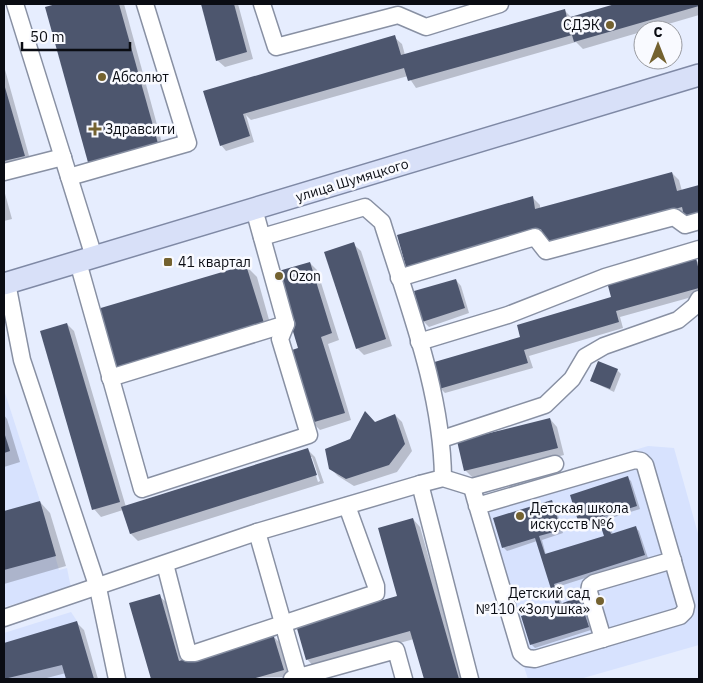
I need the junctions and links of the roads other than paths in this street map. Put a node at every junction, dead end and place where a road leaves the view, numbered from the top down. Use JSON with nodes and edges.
{"nodes":[{"id":1,"x":15,"y":4,"type":"edge"},
{"id":2,"x":145,"y":4,"type":"edge"},
{"id":3,"x":262,"y":4,"type":"edge"},
{"id":4,"x":500,"y":4,"type":"edge"},
{"id":5,"x":699,"y":75,"type":"edge"},
{"id":6,"x":63,"y":157,"type":"junction"},
{"id":7,"x":4,"y":172,"type":"edge"},
{"id":8,"x":69,"y":177,"type":"junction"},
{"id":9,"x":254,"y":209,"type":"junction"},
{"id":10,"x":699,"y":221,"type":"edge"},
{"id":11,"x":262,"y":237,"type":"junction"},
{"id":12,"x":699,"y":249,"type":"edge"},
{"id":13,"x":86,"y":260,"type":"junction"},
{"id":14,"x":399,"y":278,"type":"junction"},
{"id":15,"x":5,"y":284,"type":"edge"},
{"id":16,"x":699,"y":299,"type":"edge"},
{"id":17,"x":286,"y":324,"type":"junction"},
{"id":18,"x":419,"y":342,"type":"junction"},
{"id":19,"x":110,"y":378,"type":"junction"},
{"id":20,"x":442,"y":439,"type":"junction"},
{"id":21,"x":555,"y":464,"type":"dead end"},
{"id":22,"x":444,"y":478,"type":"junction"},
{"id":23,"x":420,"y":484,"type":"junction"},
{"id":24,"x":472,"y":487,"type":"junction"},
{"id":25,"x":347,"y":506,"type":"junction"},
{"id":26,"x":477,"y":506,"type":"junction"},
{"id":27,"x":257,"y":532,"type":"junction"},
{"id":28,"x":673,"y":560,"type":"junction"},
{"id":29,"x":165,"y":564,"type":"junction"},
{"id":30,"x":98,"y":588,"type":"junction"},
{"id":31,"x":4,"y":618,"type":"edge"},
{"id":32,"x":284,"y":623,"type":"junction"},
{"id":33,"x":603,"y":639,"type":"junction"},
{"id":34,"x":117,"y":679,"type":"edge"},
{"id":35,"x":296,"y":679,"type":"edge"},
{"id":36,"x":404,"y":679,"type":"edge"},
{"id":37,"x":470,"y":679,"type":"edge"}],
"edges":[{"from":1,"to":6,"type":"lane"},
{"from":2,"to":8,"type":"lane"},
{"from":3,"to":4,"type":"lane"},
{"from":5,"to":9,"type":"main road","name":"улица Шумяцкого"},
{"from":6,"to":7,"type":"lane"},
{"from":6,"to":8,"type":"lane"},
{"from":8,"to":13,"type":"lane"},
{"from":9,"to":11,"type":"lane"},
{"from":9,"to":13,"type":"main road","name":"улица Шумяцкого"},
{"from":10,"to":14,"type":"lane"},
{"from":11,"to":14,"type":"lane"},
{"from":11,"to":17,"type":"lane"},
{"from":12,"to":18,"type":"lane"},
{"from":13,"to":15,"type":"main road","name":"улица Шумяцкого"},
{"from":13,"to":19,"type":"lane"},
{"from":14,"to":18,"type":"lane"},
{"from":15,"to":30,"type":"lane"},
{"from":16,"to":20,"type":"lane"},
{"from":17,"to":19,"type":"lane"},
{"from":17,"to":19,"type":"lane"},
{"from":18,"to":20,"type":"lane"},
{"from":20,"to":22,"type":"lane"},
{"from":21,"to":24,"type":"lane"},
{"from":22,"to":23,"type":"lane"},
{"from":22,"to":24,"type":"lane"},
{"from":23,"to":25,"type":"lane"},
{"from":23,"to":37,"type":"lane"},
{"from":24,"to":26,"type":"lane"},
{"from":25,"to":27,"type":"lane"},
{"from":25,"to":32,"type":"lane"},
{"from":26,"to":28,"type":"lane"},
{"from":26,"to":33,"type":"lane"},
{"from":27,"to":29,"type":"lane"},
{"from":27,"to":32,"type":"lane"},
{"from":28,"to":33,"type":"lane"},
{"from":28,"to":33,"type":"lane"},
{"from":29,"to":30,"type":"lane"},
{"from":29,"to":32,"type":"lane"},
{"from":30,"to":31,"type":"lane"},
{"from":30,"to":34,"type":"lane"},
{"from":32,"to":35,"type":"lane"},
{"from":35,"to":36,"type":"lane"}]}
